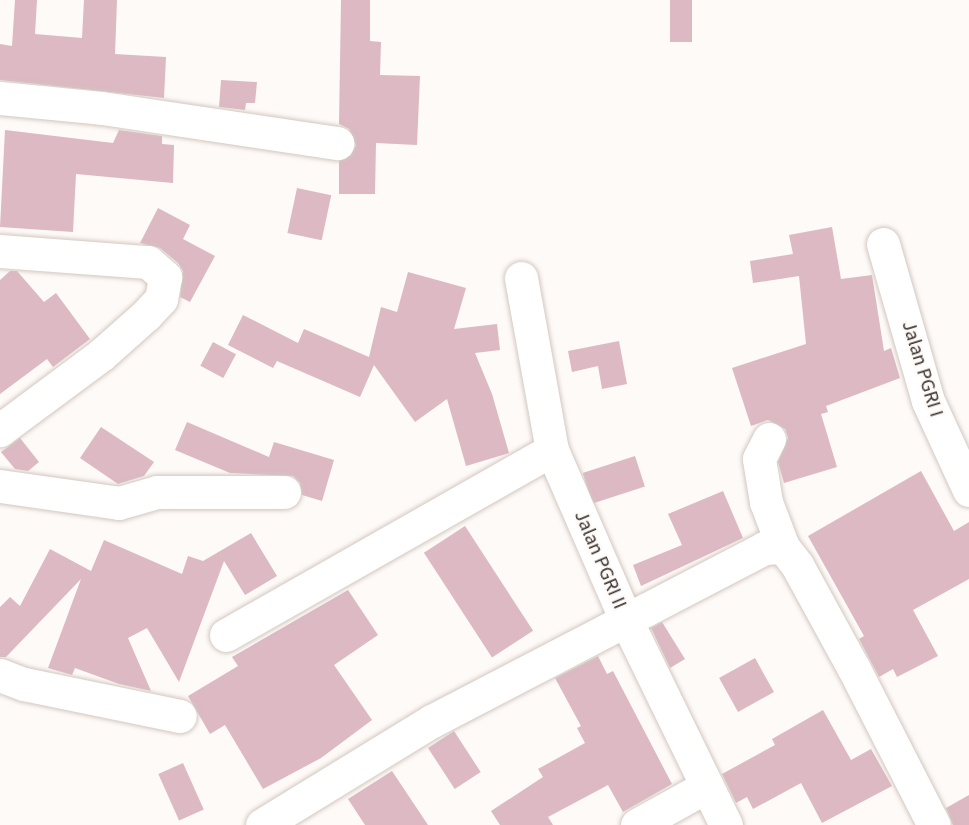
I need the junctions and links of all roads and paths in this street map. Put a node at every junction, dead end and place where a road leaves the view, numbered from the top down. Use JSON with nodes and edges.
{"nodes":[{"id":1,"x":0,"y":99,"type":"edge"},
{"id":2,"x":337,"y":143,"type":"dead end"},
{"id":3,"x":883,"y":244,"type":"dead end"},
{"id":4,"x":0,"y":250,"type":"edge"},
{"id":5,"x":521,"y":278,"type":"dead end"},
{"id":6,"x":0,"y":430,"type":"edge"},
{"id":7,"x":769,"y":439,"type":"dead end"},
{"id":8,"x":552,"y":450,"type":"junction"},
{"id":9,"x":967,"y":481,"type":"edge"},
{"id":10,"x":0,"y":486,"type":"edge"},
{"id":11,"x":284,"y":492,"type":"dead end"},
{"id":12,"x":783,"y":547,"type":"junction"},
{"id":13,"x":626,"y":620,"type":"junction"},
{"id":14,"x":226,"y":635,"type":"dead end"},
{"id":15,"x":0,"y":675,"type":"edge"},
{"id":16,"x":180,"y":716,"type":"dead end"},
{"id":17,"x":707,"y":786,"type":"junction"},
{"id":18,"x":262,"y":825,"type":"edge"},
{"id":19,"x":637,"y":825,"type":"edge"},
{"id":20,"x":726,"y":825,"type":"edge"},
{"id":21,"x":934,"y":825,"type":"edge"}],
"edges":[{"from":1,"to":2,"type":"street"},
{"from":3,"to":9,"type":"street","name":"Jalan PGRI I"},
{"from":4,"to":6,"type":"street"},
{"from":5,"to":8,"type":"street","name":"Jalan PGRI II"},
{"from":7,"to":12,"type":"street"},
{"from":8,"to":13,"type":"street","name":"Jalan PGRI II"},
{"from":8,"to":14,"type":"street"},
{"from":10,"to":11,"type":"street"},
{"from":12,"to":13,"type":"street"},
{"from":12,"to":21,"type":"street"},
{"from":13,"to":17,"type":"street","name":"Jalan PGRI II"},
{"from":13,"to":18,"type":"street"},
{"from":15,"to":16,"type":"street"},
{"from":17,"to":19,"type":"street"},
{"from":17,"to":20,"type":"street","name":"Jalan PGRI II"}]}
